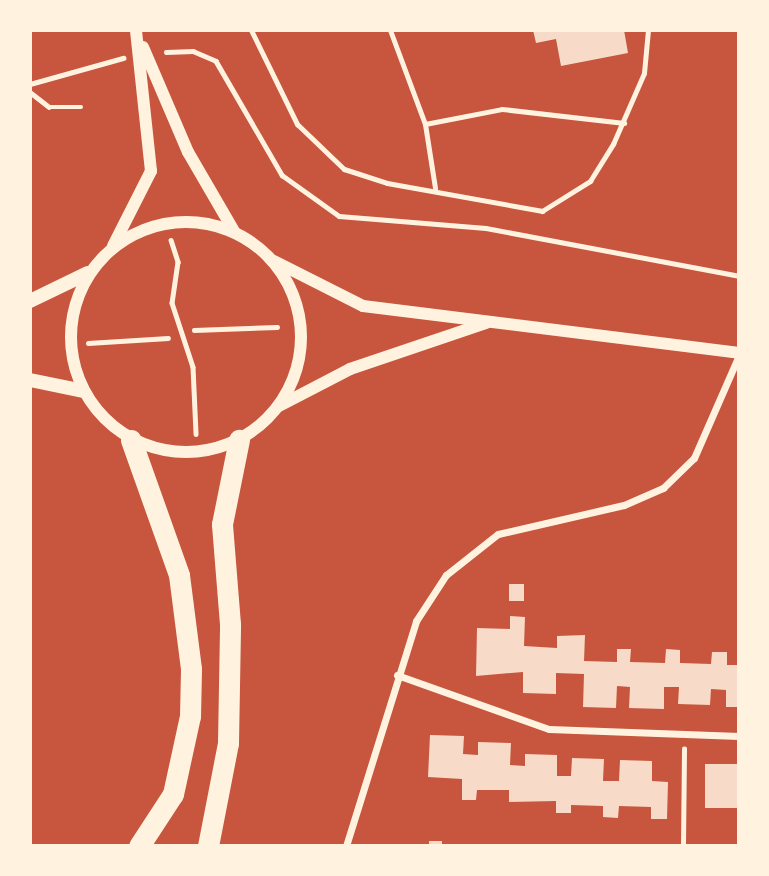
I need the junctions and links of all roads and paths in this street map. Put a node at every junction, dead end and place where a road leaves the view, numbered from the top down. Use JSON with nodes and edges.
{"nodes":[{"id":1,"x":251,"y":30,"type":"edge"},
{"id":2,"x":390,"y":30,"type":"edge"},
{"id":3,"x":648,"y":30,"type":"edge"},
{"id":4,"x":137,"y":32,"type":"edge"},
{"id":5,"x":127,"y":57,"type":"dead end"},
{"id":6,"x":30,"y":84,"type":"edge"},
{"id":7,"x":30,"y":93,"type":"edge"},
{"id":8,"x":80,"y":107,"type":"dead end"},
{"id":9,"x":425,"y":124,"type":"junction"},
{"id":10,"x":624,"y":124,"type":"junction"},
{"id":11,"x":435,"y":188,"type":"junction"},
{"id":12,"x":234,"y":231,"type":"junction"},
{"id":13,"x":171,"y":240,"type":"dead end"},
{"id":14,"x":113,"y":246,"type":"junction"},
{"id":15,"x":274,"y":260,"type":"junction"},
{"id":16,"x":88,"y":273,"type":"junction"},
{"id":17,"x":30,"y":301,"type":"edge"},
{"id":18,"x":488,"y":322,"type":"junction"},
{"id":19,"x":277,"y":327,"type":"dead end"},
{"id":20,"x":194,"y":330,"type":"dead end"},
{"id":21,"x":168,"y":338,"type":"dead end"},
{"id":22,"x":88,"y":343,"type":"dead end"},
{"id":23,"x":739,"y":354,"type":"edge"},
{"id":24,"x":30,"y":380,"type":"edge"},
{"id":25,"x":83,"y":391,"type":"junction"},
{"id":26,"x":279,"y":406,"type":"junction"},
{"id":27,"x":196,"y":434,"type":"dead end"},
{"id":28,"x":131,"y":440,"type":"junction"},
{"id":29,"x":239,"y":440,"type":"junction"},
{"id":30,"x":397,"y":675,"type":"junction"},
{"id":31,"x":685,"y":734,"type":"junction"},
{"id":32,"x":739,"y":736,"type":"edge"},
{"id":33,"x":139,"y":846,"type":"edge"},
{"id":34,"x":208,"y":846,"type":"edge"},
{"id":35,"x":346,"y":846,"type":"edge"},
{"id":36,"x":683,"y":846,"type":"edge"}],
"edges":[{"from":1,"to":11,"type":"lane"},
{"from":2,"to":9,"type":"lane"},
{"from":3,"to":10,"type":"lane"},
{"from":4,"to":12,"type":"street"},
{"from":4,"to":14,"type":"street"},
{"from":5,"to":6,"type":"path"},
{"from":7,"to":8,"type":"path"},
{"from":9,"to":10,"type":"lane"},
{"from":9,"to":11,"type":"lane"},
{"from":10,"to":11,"type":"lane"},
{"from":12,"to":14,"type":"street"},
{"from":12,"to":15,"type":"street"},
{"from":13,"to":27,"type":"path"},
{"from":14,"to":16,"type":"street"},
{"from":15,"to":18,"type":"street"},
{"from":15,"to":26,"type":"street"},
{"from":16,"to":17,"type":"main road"},
{"from":16,"to":25,"type":"street"},
{"from":18,"to":23,"type":"street"},
{"from":18,"to":26,"type":"street"},
{"from":19,"to":20,"type":"path"},
{"from":21,"to":22,"type":"path"},
{"from":23,"to":30,"type":"street"},
{"from":24,"to":25,"type":"main road"},
{"from":25,"to":28,"type":"street"},
{"from":26,"to":29,"type":"street"},
{"from":28,"to":29,"type":"street"},
{"from":28,"to":33,"type":"highway"},
{"from":29,"to":34,"type":"highway"},
{"from":30,"to":31,"type":"street"},
{"from":30,"to":35,"type":"street"},
{"from":31,"to":32,"type":"street"},
{"from":31,"to":36,"type":"path"}]}
